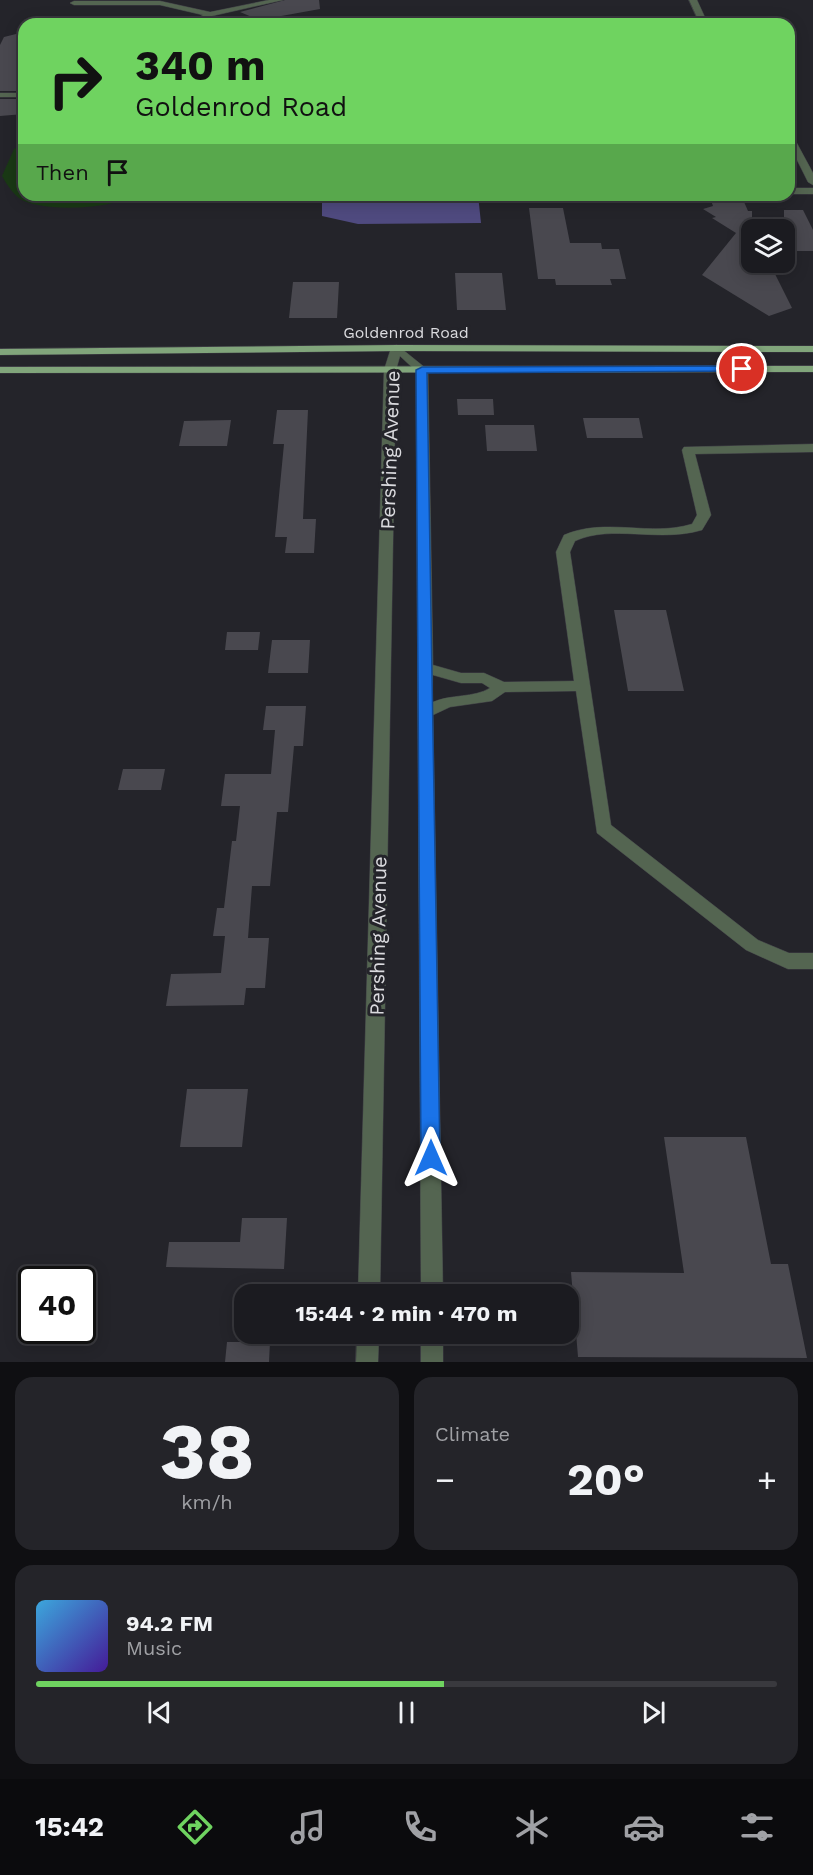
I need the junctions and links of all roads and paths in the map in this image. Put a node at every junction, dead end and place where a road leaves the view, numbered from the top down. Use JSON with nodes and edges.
{"nodes":[{"id":1,"x":279,"y":0,"type":"edge"},
{"id":2,"x":693,"y":0,"type":"edge"},
{"id":3,"x":74,"y":3,"type":"dead end"},
{"id":4,"x":210,"y":14,"type":"junction"},
{"id":5,"x":202,"y":18,"type":"edge"},
{"id":6,"x":701,"y":18,"type":"edge"},
{"id":7,"x":0,"y":95,"type":"edge"},
{"id":8,"x":18,"y":95,"type":"edge"},
{"id":9,"x":795,"y":148,"type":"edge"},
{"id":10,"x":813,"y":182,"type":"edge"},
{"id":11,"x":795,"y":191,"type":"edge"},
{"id":12,"x":813,"y":191,"type":"edge"},
{"id":13,"x":398,"y":348,"type":"junction"},
{"id":14,"x":813,"y":349,"type":"edge"},
{"id":15,"x":126,"y":351,"type":"junction"},
{"id":16,"x":0,"y":352,"type":"edge"},
{"id":17,"x":0,"y":360,"type":"edge"},
{"id":18,"x":813,"y":369,"type":"edge"},
{"id":19,"x":0,"y":370,"type":"edge"},
{"id":20,"x":390,"y":370,"type":"junction"},
{"id":21,"x":422,"y":370,"type":"junction"},
{"id":22,"x":813,"y":448,"type":"edge"},
{"id":23,"x":425,"y":668,"type":"junction"},
{"id":24,"x":582,"y":686,"type":"junction"},
{"id":25,"x":502,"y":687,"type":"junction"},
{"id":26,"x":426,"y":712,"type":"junction"},
{"id":27,"x":813,"y":961,"type":"edge"},
{"id":28,"x":369,"y":1284,"type":"edge"},
{"id":29,"x":432,"y":1284,"type":"edge"},
{"id":30,"x":368,"y":1344,"type":"edge"},
{"id":31,"x":432,"y":1344,"type":"edge"},
{"id":32,"x":367,"y":1362,"type":"edge"},
{"id":33,"x":432,"y":1362,"type":"edge"}],
"edges":[{"from":1,"to":4,"type":"street"},
{"from":2,"to":6,"type":"street"},
{"from":3,"to":4,"type":"street"},
{"from":4,"to":5,"type":"street"},
{"from":7,"to":8,"type":"street"},
{"from":9,"to":10,"type":"street"},
{"from":11,"to":12,"type":"street"},
{"from":13,"to":14,"type":"main road","name":"Goldenrod Road"},
{"from":13,"to":15,"type":"main road","name":"Goldenrod Road"},
{"from":13,"to":20,"type":"street","name":"Pershing Avenue"},
{"from":13,"to":21,"type":"street","name":"Pershing Avenue"},
{"from":15,"to":16,"type":"main road","name":"Goldenrod Road"},
{"from":15,"to":17,"type":"main road"},
{"from":18,"to":21,"type":"main road","name":"Goldenrod Road"},
{"from":19,"to":20,"type":"main road","name":"Goldenrod Road"},
{"from":20,"to":21,"type":"main road","name":"Goldenrod Road"},
{"from":20,"to":28,"type":"street","name":"Pershing Avenue"},
{"from":21,"to":23,"type":"street","name":"Pershing Avenue"},
{"from":22,"to":24,"type":"street"},
{"from":23,"to":25,"type":"street"},
{"from":23,"to":26,"type":"street","name":"Pershing Avenue"},
{"from":24,"to":25,"type":"street"},
{"from":24,"to":27,"type":"street"},
{"from":25,"to":26,"type":"street"},
{"from":26,"to":29,"type":"street","name":"Pershing Avenue"},
{"from":30,"to":32,"type":"street"},
{"from":31,"to":33,"type":"street"}]}
